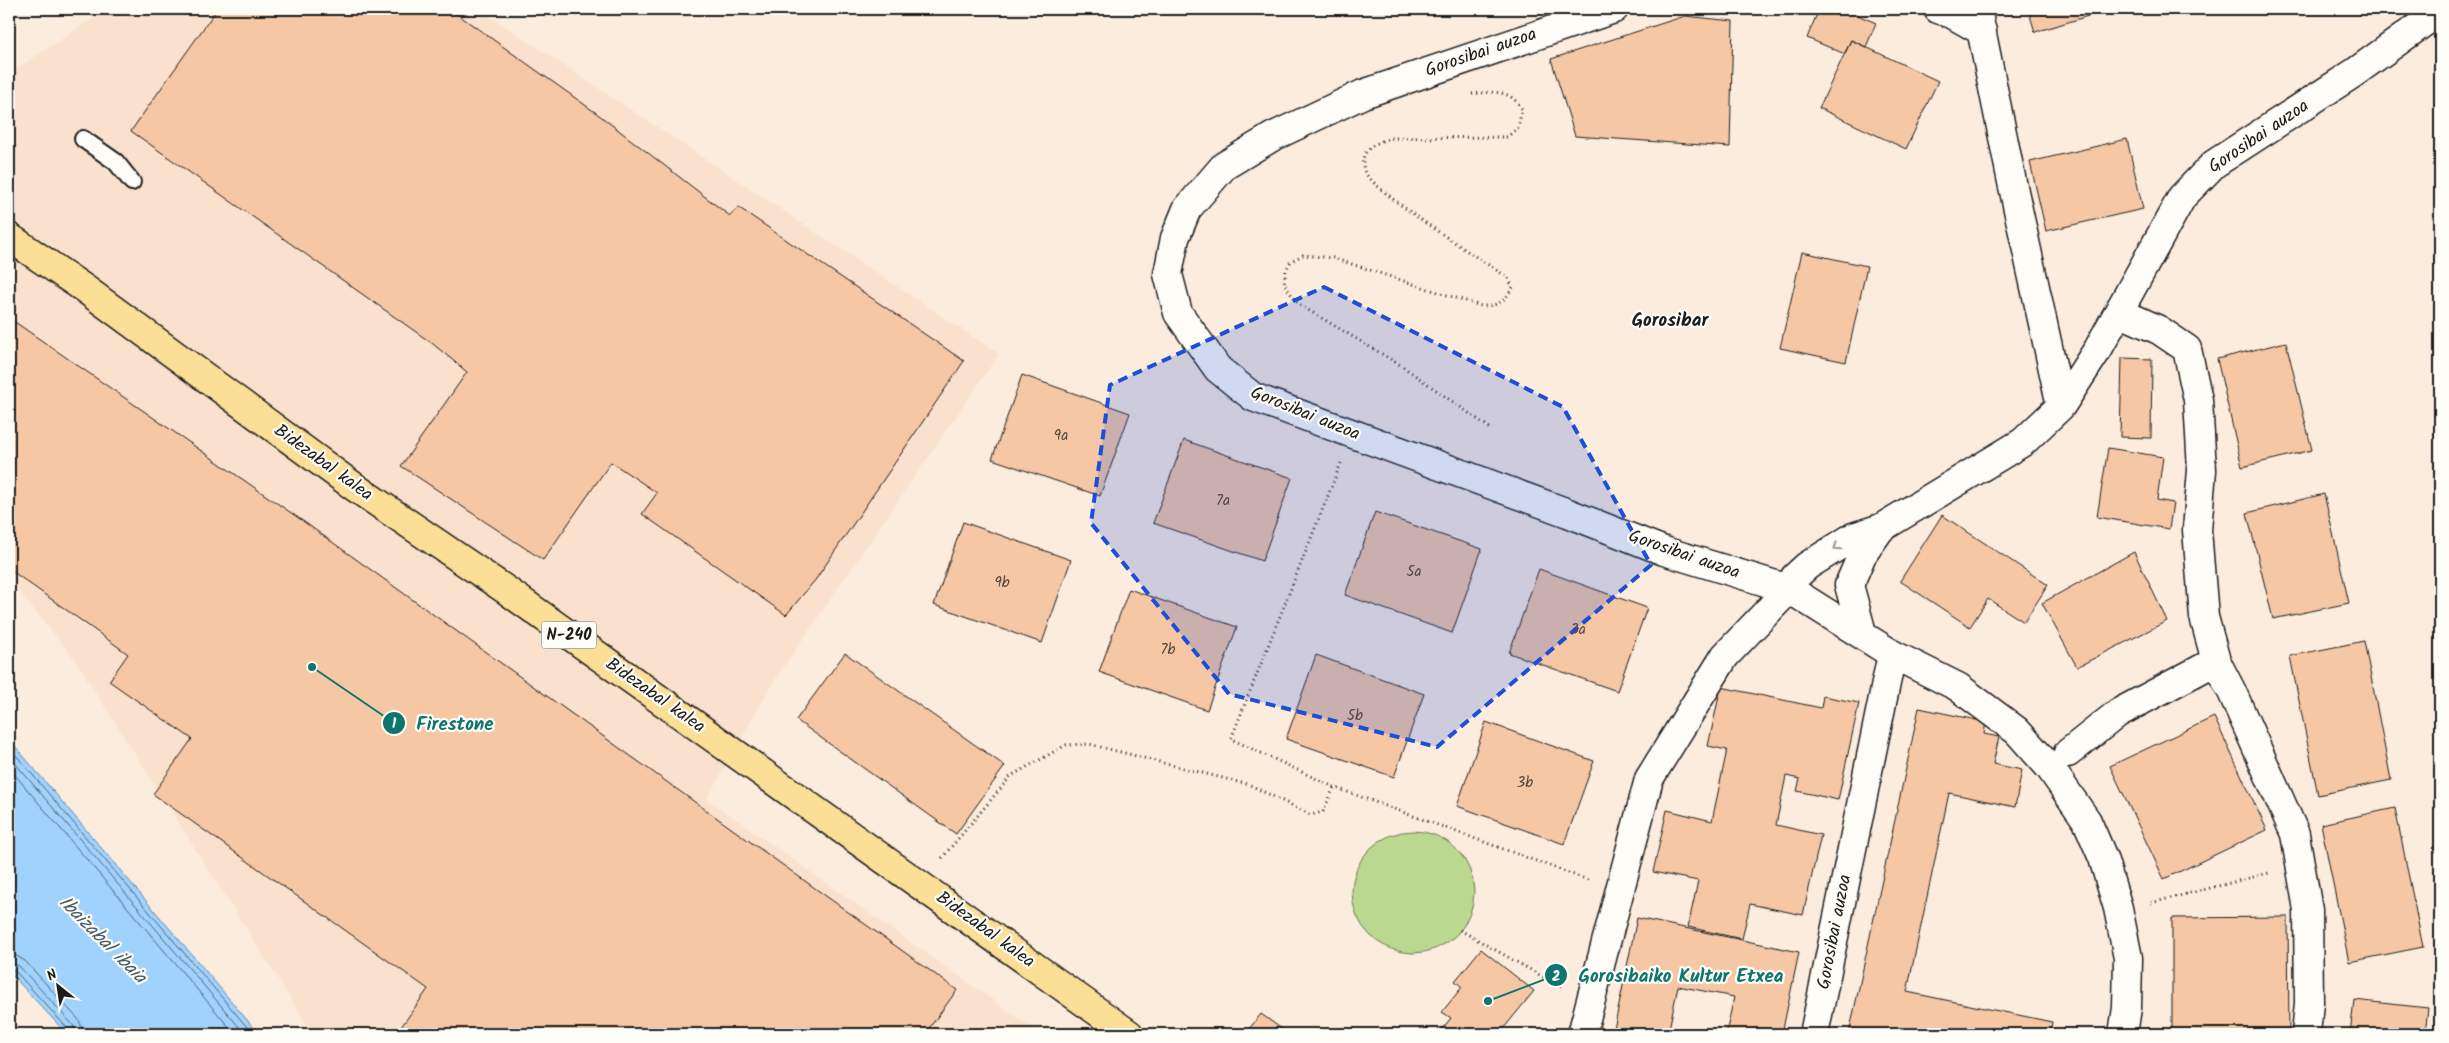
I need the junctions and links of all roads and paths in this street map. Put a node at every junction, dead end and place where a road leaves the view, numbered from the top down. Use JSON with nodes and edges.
{"nodes":[{"id":1,"x":1614,"y":9,"type":"edge"},
{"id":2,"x":1938,"y":9,"type":"edge"},
{"id":3,"x":2440,"y":11,"type":"edge"},
{"id":4,"x":1980,"y":20,"type":"edge"},
{"id":5,"x":1469,"y":95,"type":"dead end"},
{"id":6,"x":83,"y":139,"type":"dead end"},
{"id":7,"x":132,"y":182,"type":"dead end"},
{"id":8,"x":9,"y":237,"type":"edge"},
{"id":9,"x":2119,"y":312,"type":"junction"},
{"id":10,"x":2061,"y":406,"type":"junction"},
{"id":11,"x":1490,"y":428,"type":"dead end"},
{"id":12,"x":1342,"y":460,"type":"dead end"},
{"id":13,"x":1881,"y":528,"type":"junction"},
{"id":14,"x":1807,"y":566,"type":"junction"},
{"id":15,"x":1849,"y":585,"type":"junction"},
{"id":16,"x":1789,"y":589,"type":"junction"},
{"id":17,"x":1862,"y":633,"type":"junction"},
{"id":18,"x":1892,"y":654,"type":"junction"},
{"id":19,"x":2216,"y":661,"type":"junction"},
{"id":20,"x":2068,"y":753,"type":"dead end"},
{"id":21,"x":1334,"y":788,"type":"junction"},
{"id":22,"x":942,"y":858,"type":"dead end"},
{"id":23,"x":2300,"y":865,"type":"junction"},
{"id":24,"x":1596,"y":882,"type":"dead end"},
{"id":25,"x":2146,"y":904,"type":"dead end"},
{"id":26,"x":1460,"y":930,"type":"dead end"},
{"id":27,"x":1567,"y":990,"type":"dead end"},
{"id":28,"x":1128,"y":1034,"type":"edge"},
{"id":29,"x":1582,"y":1034,"type":"edge"},
{"id":30,"x":1814,"y":1034,"type":"edge"},
{"id":31,"x":2124,"y":1034,"type":"edge"},
{"id":32,"x":2306,"y":1034,"type":"edge"}],
"edges":[{"from":1,"to":16,"type":"street","name":"Gorosibai auzoa"},
{"from":2,"to":4,"type":"street"},
{"from":3,"to":9,"type":"street","name":"Gorosibai auzoa"},
{"from":4,"to":10,"type":"street"},
{"from":5,"to":11,"type":"path"},
{"from":6,"to":7,"type":"lane"},
{"from":8,"to":28,"type":"highway","name":"Bidezabal kalea","number":"N-240"},
{"from":9,"to":10,"type":"street","name":"Gorosibai auzoa"},
{"from":9,"to":19,"type":"street"},
{"from":10,"to":13,"type":"street","name":"Gorosibai auzoa"},
{"from":12,"to":21,"type":"path"},
{"from":13,"to":14,"type":"street","name":"Gorosibai auzoa","one_way":true},
{"from":13,"to":15,"type":"street"},
{"from":14,"to":15,"type":"street"},
{"from":14,"to":16,"type":"street","name":"Gorosibai auzoa"},
{"from":15,"to":17,"type":"street"},
{"from":16,"to":17,"type":"street","name":"Gorosibai auzoa"},
{"from":16,"to":29,"type":"street","name":"Gorosibai auzoa"},
{"from":17,"to":18,"type":"street","name":"Gorosibai auzoa"},
{"from":18,"to":30,"type":"street","name":"Gorosibai auzoa"},
{"from":18,"to":31,"type":"street","name":"Gorosibai auzoa"},
{"from":19,"to":20,"type":"street"},
{"from":19,"to":23,"type":"street"},
{"from":21,"to":22,"type":"path"},
{"from":21,"to":24,"type":"path"},
{"from":23,"to":25,"type":"path"},
{"from":23,"to":32,"type":"street"},
{"from":26,"to":27,"type":"path"}]}
